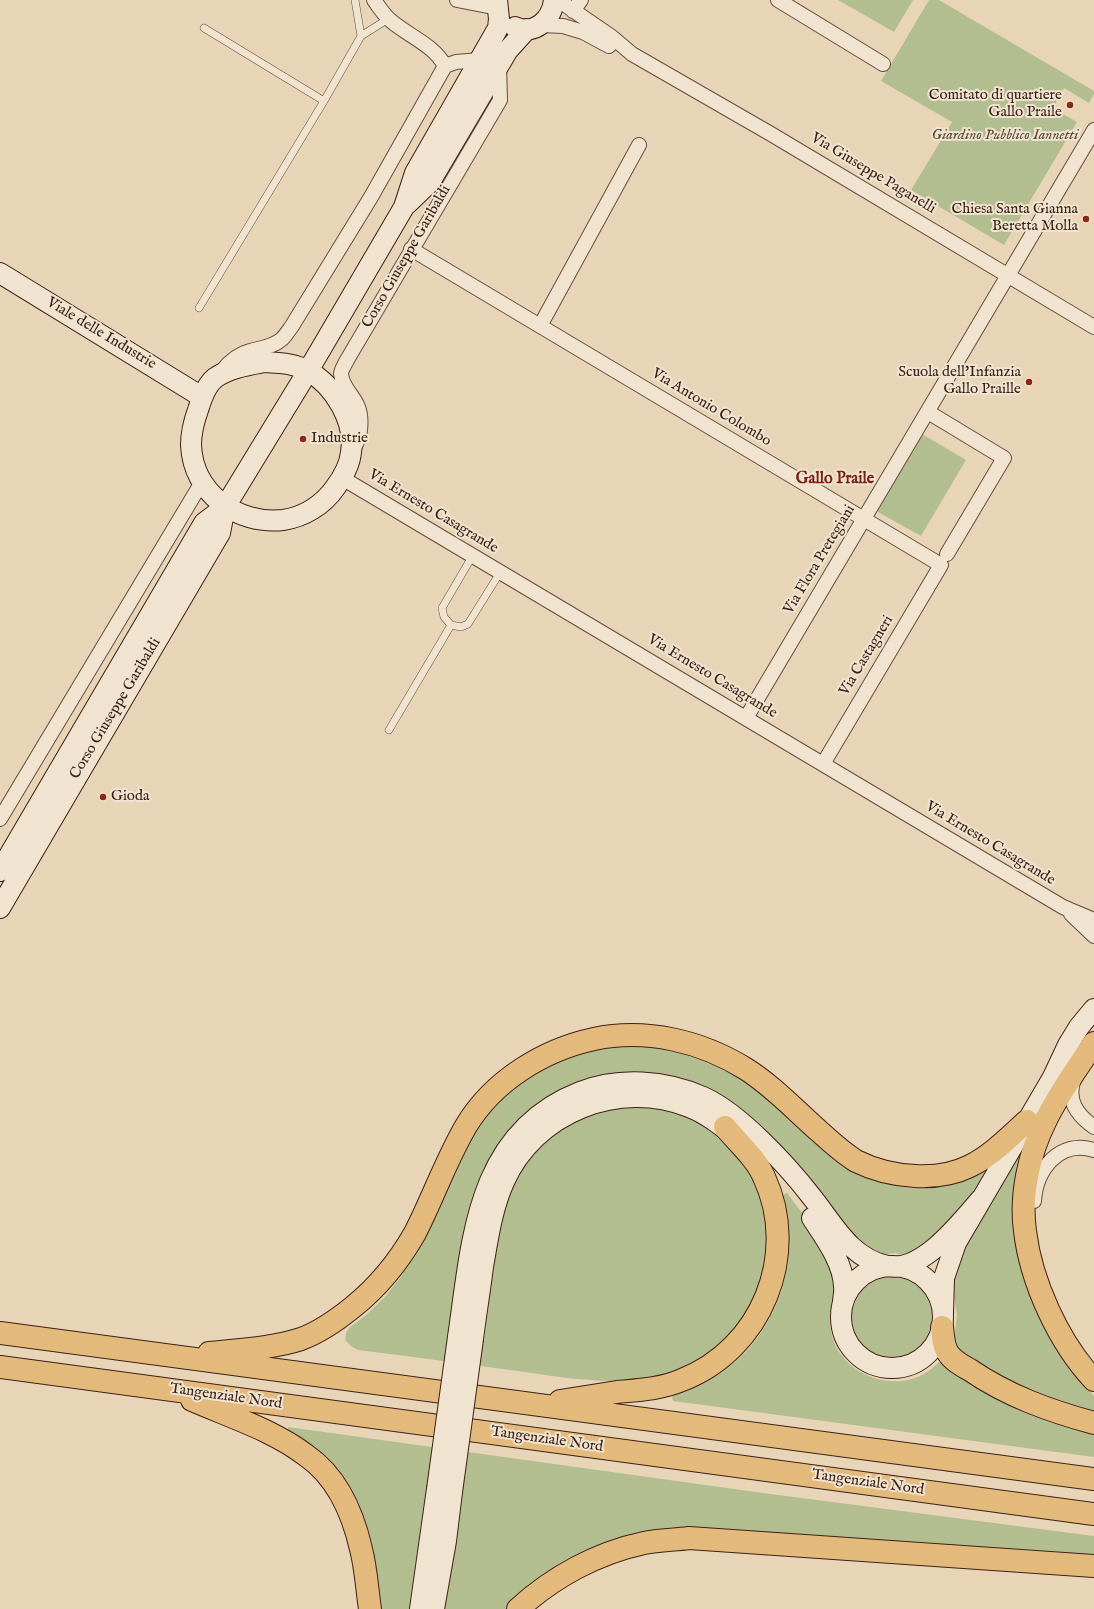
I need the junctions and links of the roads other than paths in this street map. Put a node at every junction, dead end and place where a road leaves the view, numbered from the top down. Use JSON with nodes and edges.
{"nodes":[{"id":1,"x":355,"y":0,"type":"edge"},
{"id":2,"x":374,"y":0,"type":"edge"},
{"id":3,"x":457,"y":0,"type":"edge"},
{"id":4,"x":554,"y":0,"type":"edge"},
{"id":5,"x":558,"y":0,"type":"edge"},
{"id":6,"x":778,"y":0,"type":"edge"},
{"id":7,"x":498,"y":6,"type":"edge"},
{"id":8,"x":577,"y":6,"type":"edge"},
{"id":9,"x":388,"y":19,"type":"junction"},
{"id":10,"x":534,"y":27,"type":"junction"},
{"id":11,"x":204,"y":28,"type":"dead end"},
{"id":12,"x":361,"y":36,"type":"junction"},
{"id":13,"x":632,"y":54,"type":"junction"},
{"id":14,"x":480,"y":60,"type":"junction"},
{"id":15,"x":883,"y":64,"type":"dead end"},
{"id":16,"x":499,"y":65,"type":"junction"},
{"id":17,"x":445,"y":66,"type":"junction"},
{"id":18,"x":324,"y":101,"type":"junction"},
{"id":19,"x":1094,"y":130,"type":"edge"},
{"id":20,"x":639,"y":145,"type":"dead end"},
{"id":21,"x":404,"y":207,"type":"junction"},
{"id":22,"x":411,"y":249,"type":"junction"},
{"id":23,"x":0,"y":273,"type":"edge"},
{"id":24,"x":1008,"y":274,"type":"junction"},
{"id":25,"x":199,"y":308,"type":"dead end"},
{"id":26,"x":540,"y":326,"type":"junction"},
{"id":27,"x":1094,"y":327,"type":"edge"},
{"id":28,"x":308,"y":371,"type":"junction"},
{"id":29,"x":215,"y":379,"type":"junction"},
{"id":30,"x":202,"y":397,"type":"junction"},
{"id":31,"x":928,"y":412,"type":"junction"},
{"id":32,"x":352,"y":451,"type":"junction"},
{"id":33,"x":342,"y":478,"type":"junction"},
{"id":34,"x":202,"y":482,"type":"junction"},
{"id":35,"x":225,"y":507,"type":"junction"},
{"id":36,"x":864,"y":519,"type":"junction"},
{"id":37,"x":473,"y":555,"type":"junction"},
{"id":38,"x":944,"y":559,"type":"junction"},
{"id":39,"x":501,"y":572,"type":"junction"},
{"id":40,"x":451,"y":625,"type":"junction"},
{"id":41,"x":746,"y":718,"type":"junction"},
{"id":42,"x":389,"y":730,"type":"dead end"},
{"id":43,"x":823,"y":764,"type":"junction"},
{"id":44,"x":1,"y":816,"type":"edge"},
{"id":45,"x":0,"y":871,"type":"edge"},
{"id":46,"x":1063,"y":907,"type":"junction"},
{"id":47,"x":0,"y":908,"type":"edge"},
{"id":48,"x":1094,"y":920,"type":"edge"},
{"id":49,"x":1094,"y":936,"type":"edge"},
{"id":50,"x":1094,"y":1009,"type":"edge"},
{"id":51,"x":1094,"y":1035,"type":"edge"},
{"id":52,"x":1094,"y":1043,"type":"edge"},
{"id":53,"x":1077,"y":1070,"type":"junction"},
{"id":54,"x":1053,"y":1077,"type":"junction"},
{"id":55,"x":1026,"y":1121,"type":"junction"},
{"id":56,"x":1094,"y":1127,"type":"edge"},
{"id":57,"x":725,"y":1128,"type":"junction"},
{"id":58,"x":1094,"y":1150,"type":"edge"},
{"id":59,"x":981,"y":1199,"type":"junction"},
{"id":60,"x":890,"y":1267,"type":"junction"},
{"id":61,"x":1038,"y":1284,"type":"junction"},
{"id":62,"x":843,"y":1302,"type":"junction"},
{"id":63,"x":942,"y":1320,"type":"junction"},
{"id":64,"x":0,"y":1333,"type":"edge"},
{"id":65,"x":465,"y":1338,"type":"junction"},
{"id":66,"x":179,"y":1357,"type":"junction"},
{"id":67,"x":0,"y":1367,"type":"edge"},
{"id":68,"x":1094,"y":1380,"type":"edge"},
{"id":69,"x":167,"y":1390,"type":"junction"},
{"id":70,"x":538,"y":1405,"type":"junction"},
{"id":71,"x":1094,"y":1423,"type":"edge"},
{"id":72,"x":1094,"y":1479,"type":"edge"},
{"id":73,"x":445,"y":1490,"type":"junction"},
{"id":74,"x":1094,"y":1514,"type":"edge"},
{"id":75,"x":1094,"y":1566,"type":"edge"},
{"id":76,"x":370,"y":1609,"type":"edge"},
{"id":77,"x":420,"y":1609,"type":"edge"},
{"id":78,"x":434,"y":1609,"type":"edge"},
{"id":79,"x":518,"y":1609,"type":"edge"}],
"edges":[{"from":1,"to":12,"type":"lane"},
{"from":2,"to":9,"type":"street"},
{"from":3,"to":7,"type":"street"},
{"from":4,"to":10,"type":"street","name":"Corso Giuseppe Garibaldi"},
{"from":5,"to":8,"type":"street","name":"Via Giuseppe Paganelli"},
{"from":6,"to":15,"type":"street"},
{"from":7,"to":10,"type":"street"},
{"from":7,"to":14,"type":"street","name":"Corso Giuseppe Garibaldi"},
{"from":8,"to":13,"type":"street","name":"Via Giuseppe Paganelli"},
{"from":9,"to":12,"type":"lane"},
{"from":9,"to":17,"type":"street"},
{"from":10,"to":13,"type":"street","name":"Via Giuseppe Paganelli"},
{"from":10,"to":16,"type":"street","name":"Corso Giuseppe Garibaldi"},
{"from":11,"to":18,"type":"lane"},
{"from":12,"to":18,"type":"lane"},
{"from":13,"to":24,"type":"street","name":"Via Giuseppe Paganelli"},
{"from":14,"to":17,"type":"street"},
{"from":14,"to":21,"type":"street","name":"Corso Giuseppe Garibaldi"},
{"from":16,"to":21,"type":"street","name":"Corso Giuseppe Garibaldi"},
{"from":16,"to":22,"type":"street","name":"Corso Giuseppe Garibaldi"},
{"from":17,"to":29,"type":"street","name":"Corso Giuseppe Garibaldi"},
{"from":18,"to":25,"type":"lane"},
{"from":19,"to":24,"type":"street","name":"Via Flora Pretegiani"},
{"from":20,"to":26,"type":"street"},
{"from":21,"to":28,"type":"street","name":"Corso Giuseppe Garibaldi"},
{"from":22,"to":26,"type":"street","name":"Via Antonio Colombo"},
{"from":22,"to":32,"type":"street","name":"Corso Giuseppe Garibaldi"},
{"from":23,"to":30,"type":"street","name":"Viale delle Industrie"},
{"from":24,"to":27,"type":"street","name":"Via Giuseppe Paganelli"},
{"from":24,"to":31,"type":"street","name":"Via Flora Pretegiani"},
{"from":26,"to":36,"type":"street","name":"Via Antonio Colombo"},
{"from":28,"to":29,"type":"street","name":"Corso Giuseppe Garibaldi"},
{"from":28,"to":32,"type":"street","name":"Corso Giuseppe Garibaldi"},
{"from":28,"to":35,"type":"street","name":"Corso Giuseppe Garibaldi"},
{"from":29,"to":30,"type":"street","name":"Corso Giuseppe Garibaldi"},
{"from":30,"to":34,"type":"street","name":"Corso Giuseppe Garibaldi"},
{"from":31,"to":36,"type":"street","name":"Via Flora Pretegiani"},
{"from":31,"to":38,"type":"street","name":"Via Castagneri"},
{"from":32,"to":33,"type":"street","name":"Corso Giuseppe Garibaldi"},
{"from":33,"to":35,"type":"street","name":"Corso Giuseppe Garibaldi"},
{"from":33,"to":37,"type":"street","name":"Via Ernesto Casagrande"},
{"from":34,"to":35,"type":"street","name":"Corso Giuseppe Garibaldi"},
{"from":34,"to":44,"type":"street"},
{"from":35,"to":45,"type":"street","name":"Corso Giuseppe Garibaldi"},
{"from":35,"to":47,"type":"street","name":"Corso Giuseppe Garibaldi"},
{"from":36,"to":38,"type":"street","name":"Via Antonio Colombo"},
{"from":36,"to":41,"type":"street","name":"Via Flora Pretegiani"},
{"from":37,"to":39,"type":"street","name":"Via Ernesto Casagrande"},
{"from":37,"to":40,"type":"lane"},
{"from":38,"to":43,"type":"street","name":"Via Castagneri"},
{"from":39,"to":40,"type":"lane"},
{"from":39,"to":41,"type":"street","name":"Via Ernesto Casagrande"},
{"from":40,"to":42,"type":"lane"},
{"from":41,"to":43,"type":"street","name":"Via Ernesto Casagrande"},
{"from":43,"to":46,"type":"street","name":"Via Ernesto Casagrande"},
{"from":46,"to":48,"type":"street","name":"Via Ernesto Casagrande"},
{"from":46,"to":49,"type":"street","name":"Via Ernesto Casagrande"},
{"from":50,"to":54,"type":"street"},
{"from":51,"to":54,"type":"street"},
{"from":52,"to":53,"type":"highway"},
{"from":53,"to":56,"type":"street"},
{"from":53,"to":61,"type":"highway"},
{"from":54,"to":55,"type":"street"},
{"from":55,"to":59,"type":"street"},
{"from":55,"to":66,"type":"highway"},
{"from":57,"to":62,"type":"street"},
{"from":57,"to":65,"type":"street"},
{"from":57,"to":70,"type":"highway"},
{"from":58,"to":61,"type":"street"},
{"from":59,"to":60,"type":"street"},
{"from":59,"to":63,"type":"street"},
{"from":60,"to":62,"type":"street"},
{"from":60,"to":63,"type":"street"},
{"from":60,"to":65,"type":"street"},
{"from":61,"to":68,"type":"highway"},
{"from":62,"to":63,"type":"street"},
{"from":63,"to":71,"type":"highway"},
{"from":64,"to":66,"type":"highway"},
{"from":65,"to":73,"type":"street","bridge":true},
{"from":66,"to":70,"type":"highway"},
{"from":67,"to":69,"type":"highway","name":"Tangenziale Nord"},
{"from":69,"to":74,"type":"highway","name":"Tangenziale Nord"},
{"from":69,"to":76,"type":"highway"},
{"from":70,"to":72,"type":"highway"},
{"from":73,"to":77,"type":"street"},
{"from":73,"to":78,"type":"street"},
{"from":75,"to":79,"type":"highway"}]}
